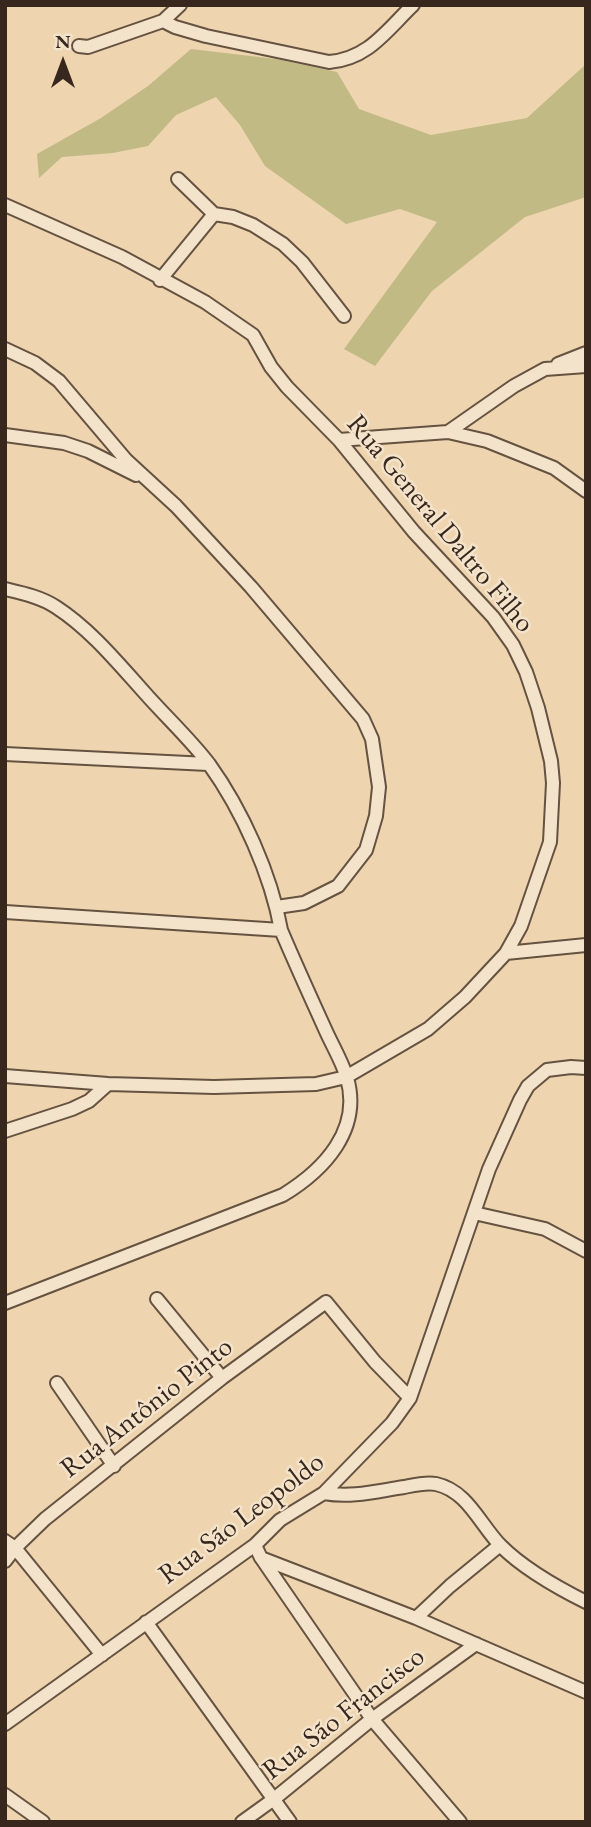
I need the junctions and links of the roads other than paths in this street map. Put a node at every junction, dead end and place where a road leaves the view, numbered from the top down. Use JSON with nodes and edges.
{"nodes":[{"id":1,"x":180,"y":5,"type":"edge"},
{"id":2,"x":413,"y":5,"type":"edge"},
{"id":3,"x":163,"y":21,"type":"junction"},
{"id":4,"x":79,"y":46,"type":"dead end"},
{"id":5,"x":178,"y":179,"type":"dead end"},
{"id":6,"x":5,"y":205,"type":"edge"},
{"id":7,"x":214,"y":214,"type":"junction"},
{"id":8,"x":160,"y":280,"type":"junction"},
{"id":9,"x":344,"y":316,"type":"dead end"},
{"id":10,"x":5,"y":349,"type":"edge"},
{"id":11,"x":586,"y":353,"type":"edge"},
{"id":12,"x":586,"y":366,"type":"edge"},
{"id":13,"x":545,"y":369,"type":"junction"},
{"id":14,"x":448,"y":432,"type":"junction"},
{"id":15,"x":5,"y":435,"type":"edge"},
{"id":16,"x":339,"y":440,"type":"junction"},
{"id":17,"x":146,"y":480,"type":"junction"},
{"id":18,"x":586,"y":491,"type":"edge"},
{"id":19,"x":5,"y":589,"type":"edge"},
{"id":20,"x":5,"y":754,"type":"edge"},
{"id":21,"x":208,"y":764,"type":"junction"},
{"id":22,"x":276,"y":907,"type":"junction"},
{"id":23,"x":5,"y":912,"type":"edge"},
{"id":24,"x":281,"y":930,"type":"junction"},
{"id":25,"x":586,"y":945,"type":"edge"},
{"id":26,"x":506,"y":953,"type":"junction"},
{"id":27,"x":586,"y":1068,"type":"edge"},
{"id":28,"x":5,"y":1076,"type":"edge"},
{"id":29,"x":346,"y":1077,"type":"junction"},
{"id":30,"x":108,"y":1084,"type":"junction"},
{"id":31,"x":5,"y":1131,"type":"edge"},
{"id":32,"x":474,"y":1213,"type":"junction"},
{"id":33,"x":586,"y":1251,"type":"edge"},
{"id":34,"x":158,"y":1298,"type":"dead end"},
{"id":35,"x":5,"y":1303,"type":"edge"},
{"id":36,"x":222,"y":1378,"type":"junction"},
{"id":37,"x":57,"y":1383,"type":"dead end"},
{"id":38,"x":410,"y":1398,"type":"junction"},
{"id":39,"x":114,"y":1466,"type":"junction"},
{"id":40,"x":324,"y":1493,"type":"junction"},
{"id":41,"x":10,"y":1545,"type":"edge"},
{"id":42,"x":255,"y":1545,"type":"junction"},
{"id":43,"x":500,"y":1545,"type":"junction"},
{"id":44,"x":261,"y":1558,"type":"junction"},
{"id":45,"x":5,"y":1562,"type":"edge"},
{"id":46,"x":586,"y":1602,"type":"edge"},
{"id":47,"x":416,"y":1618,"type":"junction"},
{"id":48,"x":146,"y":1622,"type":"junction"},
{"id":49,"x":476,"y":1644,"type":"junction"},
{"id":50,"x":102,"y":1655,"type":"junction"},
{"id":51,"x":586,"y":1692,"type":"edge"},
{"id":52,"x":372,"y":1719,"type":"junction"},
{"id":53,"x":5,"y":1724,"type":"edge"},
{"id":54,"x":5,"y":1794,"type":"edge"},
{"id":55,"x":274,"y":1799,"type":"junction"},
{"id":56,"x":43,"y":1822,"type":"edge"},
{"id":57,"x":242,"y":1822,"type":"edge"},
{"id":58,"x":290,"y":1822,"type":"edge"},
{"id":59,"x":460,"y":1822,"type":"edge"}],
"edges":[{"from":1,"to":3,"type":"street"},
{"from":2,"to":3,"type":"street"},
{"from":3,"to":4,"type":"street"},
{"from":5,"to":7,"type":"street"},
{"from":6,"to":8,"type":"street","name":"Rua General Daltro Filho"},
{"from":7,"to":8,"type":"street"},
{"from":7,"to":9,"type":"street"},
{"from":8,"to":16,"type":"street","name":"Rua General Daltro Filho"},
{"from":10,"to":17,"type":"street"},
{"from":11,"to":13,"type":"street"},
{"from":12,"to":13,"type":"street"},
{"from":13,"to":14,"type":"street"},
{"from":14,"to":16,"type":"street"},
{"from":14,"to":18,"type":"street"},
{"from":15,"to":17,"type":"street"},
{"from":16,"to":26,"type":"street","name":"Rua General Daltro Filho"},
{"from":17,"to":22,"type":"street"},
{"from":19,"to":21,"type":"street"},
{"from":20,"to":21,"type":"street"},
{"from":21,"to":22,"type":"street"},
{"from":22,"to":24,"type":"street"},
{"from":23,"to":24,"type":"street"},
{"from":24,"to":29,"type":"street"},
{"from":25,"to":26,"type":"street"},
{"from":26,"to":29,"type":"street","name":"Rua General Daltro Filho"},
{"from":27,"to":32,"type":"street","name":"Rua São Leopoldo"},
{"from":28,"to":30,"type":"street","name":"Rua General Daltro Filho"},
{"from":29,"to":30,"type":"street","name":"Rua General Daltro Filho"},
{"from":29,"to":35,"type":"street"},
{"from":30,"to":31,"type":"street"},
{"from":32,"to":33,"type":"street"},
{"from":32,"to":38,"type":"street","name":"Rua São Leopoldo"},
{"from":34,"to":36,"type":"street"},
{"from":36,"to":38,"type":"street","name":"Rua Antônio Pinto"},
{"from":36,"to":39,"type":"street","name":"Rua Antônio Pinto"},
{"from":37,"to":39,"type":"street"},
{"from":38,"to":40,"type":"street","name":"Rua São Leopoldo"},
{"from":39,"to":41,"type":"street","name":"Rua Antônio Pinto"},
{"from":40,"to":42,"type":"street","name":"Rua São Leopoldo"},
{"from":40,"to":43,"type":"street"},
{"from":41,"to":45,"type":"street","name":"Rua Antônio Pinto"},
{"from":41,"to":50,"type":"street"},
{"from":42,"to":44,"type":"street"},
{"from":42,"to":48,"type":"street","name":"Rua São Leopoldo"},
{"from":43,"to":46,"type":"street"},
{"from":43,"to":47,"type":"street"},
{"from":44,"to":47,"type":"street"},
{"from":44,"to":52,"type":"street"},
{"from":47,"to":49,"type":"street"},
{"from":48,"to":50,"type":"street","name":"Rua São Leopoldo"},
{"from":48,"to":55,"type":"street"},
{"from":49,"to":51,"type":"street"},
{"from":49,"to":52,"type":"street","name":"Rua São Francisco"},
{"from":50,"to":53,"type":"street","name":"Rua São Leopoldo"},
{"from":52,"to":55,"type":"street","name":"Rua São Francisco"},
{"from":52,"to":59,"type":"street"},
{"from":54,"to":56,"type":"street"},
{"from":55,"to":57,"type":"street","name":"Rua São Francisco"},
{"from":55,"to":58,"type":"street"}]}
